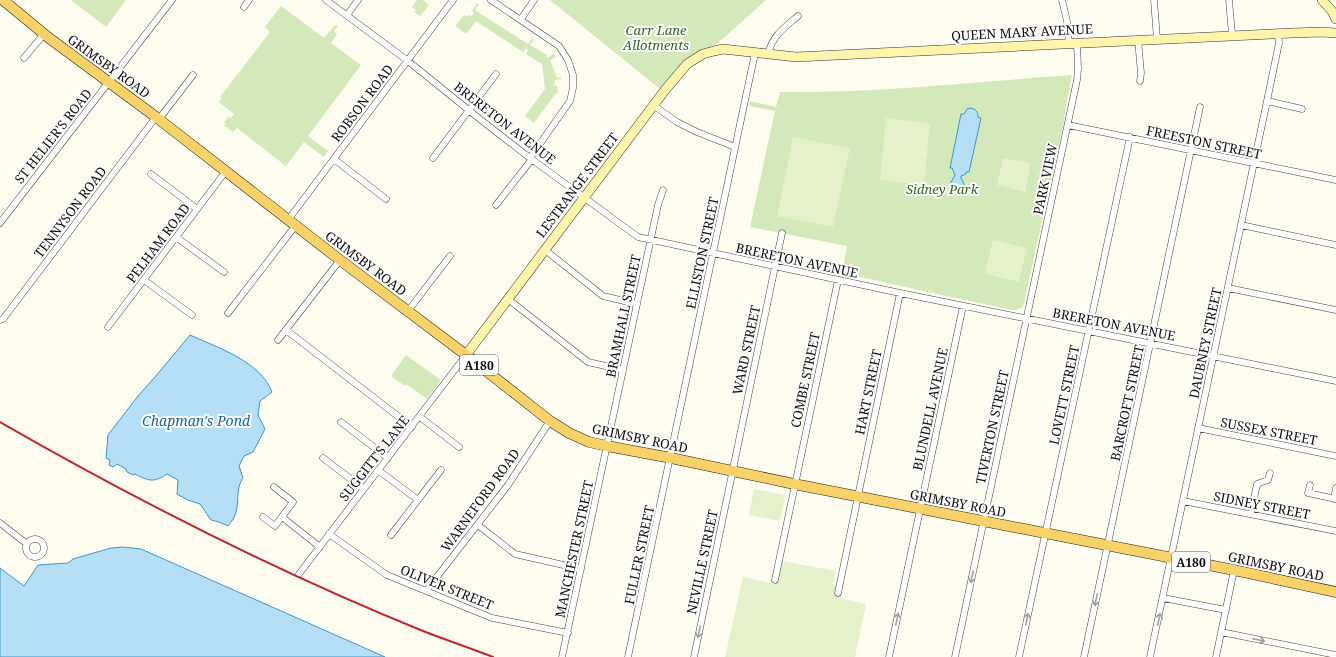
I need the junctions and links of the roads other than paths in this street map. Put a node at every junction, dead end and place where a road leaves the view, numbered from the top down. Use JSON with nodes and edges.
{"nodes":[{"id":1,"x":3,"y":0,"type":"edge"},
{"id":2,"x":172,"y":0,"type":"edge"},
{"id":3,"x":249,"y":0,"type":"edge"},
{"id":4,"x":326,"y":0,"type":"edge"},
{"id":5,"x":358,"y":0,"type":"edge"},
{"id":6,"x":453,"y":0,"type":"edge"},
{"id":7,"x":491,"y":0,"type":"edge"},
{"id":8,"x":534,"y":0,"type":"edge"},
{"id":9,"x":1062,"y":0,"type":"edge"},
{"id":10,"x":1154,"y":0,"type":"edge"},
{"id":11,"x":1229,"y":0,"type":"edge"},
{"id":12,"x":1322,"y":0,"type":"edge"},
{"id":13,"x":244,"y":7,"type":"dead end"},
{"id":14,"x":347,"y":15,"type":"junction"},
{"id":15,"x":798,"y":16,"type":"dead end"},
{"id":16,"x":1335,"y":16,"type":"edge"},
{"id":17,"x":521,"y":19,"type":"junction"},
{"id":18,"x":1336,"y":26,"type":"edge"},
{"id":19,"x":1322,"y":32,"type":"junction"},
{"id":20,"x":1278,"y":33,"type":"junction"},
{"id":21,"x":1336,"y":33,"type":"edge"},
{"id":22,"x":44,"y":34,"type":"junction"},
{"id":23,"x":1232,"y":35,"type":"junction"},
{"id":24,"x":1157,"y":39,"type":"junction"},
{"id":25,"x":1138,"y":40,"type":"junction"},
{"id":26,"x":1073,"y":43,"type":"junction"},
{"id":27,"x":723,"y":49,"type":"joint"},
{"id":28,"x":755,"y":53,"type":"junction"},
{"id":29,"x":768,"y":54,"type":"junction"},
{"id":30,"x":24,"y":58,"type":"dead end"},
{"id":31,"x":408,"y":61,"type":"junction"},
{"id":32,"x":496,"y":74,"type":"dead end"},
{"id":33,"x":193,"y":75,"type":"dead end"},
{"id":34,"x":1140,"y":81,"type":"dead end"},
{"id":35,"x":110,"y":82,"type":"junction"},
{"id":36,"x":1267,"y":101,"type":"junction"},
{"id":37,"x":653,"y":105,"type":"junction"},
{"id":38,"x":1200,"y":107,"type":"dead end"},
{"id":39,"x":1302,"y":109,"type":"dead end"},
{"id":40,"x":469,"y":110,"type":"junction"},
{"id":41,"x":158,"y":118,"type":"junction"},
{"id":42,"x":1068,"y":125,"type":"junction"},
{"id":43,"x":1130,"y":137,"type":"junction"},
{"id":44,"x":735,"y":147,"type":"junction"},
{"id":45,"x":1191,"y":150,"type":"junction"},
{"id":46,"x":433,"y":158,"type":"dead end"},
{"id":47,"x":531,"y":158,"type":"junction"},
{"id":48,"x":334,"y":159,"type":"junction"},
{"id":49,"x":1254,"y":163,"type":"junction"},
{"id":50,"x":226,"y":171,"type":"junction"},
{"id":51,"x":151,"y":174,"type":"dead end"},
{"id":52,"x":1336,"y":180,"type":"edge"},
{"id":53,"x":663,"y":190,"type":"dead end"},
{"id":54,"x":585,"y":198,"type":"junction"},
{"id":55,"x":386,"y":199,"type":"dead end"},
{"id":56,"x":496,"y":205,"type":"dead end"},
{"id":57,"x":197,"y":209,"type":"junction"},
{"id":58,"x":0,"y":223,"type":"edge"},
{"id":59,"x":292,"y":223,"type":"junction"},
{"id":60,"x":1241,"y":225,"type":"junction"},
{"id":61,"x":782,"y":233,"type":"dead end"},
{"id":62,"x":176,"y":237,"type":"junction"},
{"id":63,"x":651,"y":241,"type":"junction"},
{"id":64,"x":1336,"y":245,"type":"edge"},
{"id":65,"x":545,"y":250,"type":"junction"},
{"id":66,"x":713,"y":254,"type":"junction"},
{"id":67,"x":450,"y":256,"type":"dead end"},
{"id":68,"x":340,"y":260,"type":"junction"},
{"id":69,"x":775,"y":267,"type":"junction"},
{"id":70,"x":224,"y":272,"type":"dead end"},
{"id":71,"x":144,"y":280,"type":"junction"},
{"id":72,"x":838,"y":280,"type":"junction"},
{"id":73,"x":1228,"y":288,"type":"junction"},
{"id":74,"x":900,"y":293,"type":"junction"},
{"id":75,"x":508,"y":299,"type":"junction"},
{"id":76,"x":637,"y":304,"type":"junction"},
{"id":77,"x":963,"y":306,"type":"junction"},
{"id":78,"x":1336,"y":310,"type":"edge"},
{"id":79,"x":408,"y":311,"type":"junction"},
{"id":80,"x":228,"y":313,"type":"dead end"},
{"id":81,"x":192,"y":315,"type":"dead end"},
{"id":82,"x":1026,"y":318,"type":"junction"},
{"id":83,"x":0,"y":320,"type":"edge"},
{"id":84,"x":108,"y":327,"type":"dead end"},
{"id":85,"x":286,"y":330,"type":"junction"},
{"id":86,"x":1089,"y":330,"type":"junction"},
{"id":87,"x":278,"y":340,"type":"dead end"},
{"id":88,"x":1151,"y":343,"type":"junction"},
{"id":89,"x":466,"y":355,"type":"junction"},
{"id":90,"x":1213,"y":355,"type":"junction"},
{"id":91,"x":623,"y":370,"type":"junction"},
{"id":92,"x":1336,"y":381,"type":"edge"},
{"id":93,"x":420,"y":417,"type":"junction"},
{"id":94,"x":550,"y":421,"type":"junction"},
{"id":95,"x":341,"y":422,"type":"dead end"},
{"id":96,"x":412,"y":426,"type":"junction"},
{"id":97,"x":1198,"y":428,"type":"junction"},
{"id":98,"x":607,"y":446,"type":"junction"},
{"id":99,"x":459,"y":447,"type":"dead end"},
{"id":100,"x":1336,"y":456,"type":"edge"},
{"id":101,"x":323,"y":458,"type":"dead end"},
{"id":102,"x":388,"y":458,"type":"junction"},
{"id":103,"x":671,"y":458,"type":"junction"},
{"id":104,"x":378,"y":470,"type":"junction"},
{"id":105,"x":441,"y":470,"type":"dead end"},
{"id":106,"x":732,"y":471,"type":"junction"},
{"id":107,"x":1270,"y":473,"type":"dead end"},
{"id":108,"x":794,"y":484,"type":"junction"},
{"id":109,"x":1310,"y":485,"type":"dead end"},
{"id":110,"x":274,"y":487,"type":"dead end"},
{"id":111,"x":1336,"y":488,"type":"edge"},
{"id":112,"x":364,"y":489,"type":"junction"},
{"id":113,"x":858,"y":496,"type":"junction"},
{"id":114,"x":1335,"y":499,"type":"edge"},
{"id":115,"x":418,"y":500,"type":"junction"},
{"id":116,"x":1183,"y":501,"type":"junction"},
{"id":117,"x":920,"y":508,"type":"junction"},
{"id":118,"x":1251,"y":514,"type":"junction"},
{"id":119,"x":263,"y":517,"type":"dead end"},
{"id":120,"x":282,"y":517,"type":"junction"},
{"id":121,"x":984,"y":521,"type":"junction"},
{"id":122,"x":0,"y":523,"type":"edge"},
{"id":123,"x":478,"y":525,"type":"junction"},
{"id":124,"x":1336,"y":531,"type":"edge"},
{"id":125,"x":1046,"y":533,"type":"junction"},
{"id":126,"x":329,"y":534,"type":"junction"},
{"id":127,"x":391,"y":535,"type":"dead end"},
{"id":128,"x":27,"y":544,"type":"dead end"},
{"id":129,"x":1107,"y":545,"type":"junction"},
{"id":130,"x":320,"y":547,"type":"junction"},
{"id":131,"x":1171,"y":558,"type":"junction"},
{"id":132,"x":582,"y":569,"type":"junction"},
{"id":133,"x":1234,"y":570,"type":"junction"},
{"id":134,"x":299,"y":574,"type":"dead end"},
{"id":135,"x":775,"y":580,"type":"dead end"},
{"id":136,"x":426,"y":591,"type":"junction"},
{"id":137,"x":1336,"y":592,"type":"edge"},
{"id":138,"x":838,"y":593,"type":"dead end"},
{"id":139,"x":1163,"y":598,"type":"junction"},
{"id":140,"x":1226,"y":610,"type":"junction"},
{"id":141,"x":1221,"y":632,"type":"junction"},
{"id":142,"x":568,"y":633,"type":"junction"},
{"id":143,"x":1336,"y":655,"type":"edge"},
{"id":144,"x":562,"y":657,"type":"edge"},
{"id":145,"x":628,"y":657,"type":"edge"},
{"id":146,"x":694,"y":657,"type":"edge"},
{"id":147,"x":889,"y":657,"type":"edge"},
{"id":148,"x":955,"y":657,"type":"edge"},
{"id":149,"x":1019,"y":657,"type":"edge"},
{"id":150,"x":1084,"y":657,"type":"edge"},
{"id":151,"x":1150,"y":657,"type":"edge"},
{"id":152,"x":1216,"y":657,"type":"edge"}],
"edges":[{"from":1,"to":22,"type":"main road","name":"GRIMSBY ROAD","number":"A180"},
{"from":2,"to":35,"type":"street","name":"ST HELIER'S ROAD"},
{"from":3,"to":13,"type":"street"},
{"from":4,"to":14,"type":"street","name":"BRERETON AVENUE"},
{"from":5,"to":14,"type":"street"},
{"from":6,"to":31,"type":"street","name":"ROBSON ROAD"},
{"from":7,"to":17,"type":"street"},
{"from":8,"to":17,"type":"street"},
{"from":9,"to":26,"type":"street","name":"PARK VIEW"},
{"from":10,"to":24,"type":"street"},
{"from":11,"to":23,"type":"street"},
{"from":12,"to":16,"type":"street"},
{"from":14,"to":31,"type":"street","name":"BRERETON AVENUE"},
{"from":15,"to":29,"type":"street"},
{"from":17,"to":47,"type":"street"},
{"from":18,"to":19,"type":"street","name":"QUEEN MARY AVENUE"},
{"from":19,"to":20,"type":"street","name":"QUEEN MARY AVENUE"},
{"from":19,"to":21,"type":"street","name":"QUEEN MARY AVENUE"},
{"from":20,"to":23,"type":"street","name":"QUEEN MARY AVENUE"},
{"from":20,"to":36,"type":"street","name":"DAUBNEY STREET"},
{"from":22,"to":30,"type":"street"},
{"from":22,"to":35,"type":"main road","name":"GRIMSBY ROAD","number":"A180"},
{"from":23,"to":24,"type":"street","name":"QUEEN MARY AVENUE"},
{"from":24,"to":25,"type":"street","name":"QUEEN MARY AVENUE"},
{"from":25,"to":26,"type":"street","name":"QUEEN MARY AVENUE"},
{"from":25,"to":34,"type":"street"},
{"from":26,"to":29,"type":"street","name":"QUEEN MARY AVENUE"},
{"from":26,"to":42,"type":"street","name":"PARK VIEW"},
{"from":27,"to":28,"type":"street","name":"QUEEN MARY AVENUE"},
{"from":27,"to":37,"type":"street","name":"LESTRANGE STREET"},
{"from":28,"to":29,"type":"street","name":"QUEEN MARY AVENUE"},
{"from":28,"to":44,"type":"street","name":"ELLISTON STREET"},
{"from":31,"to":40,"type":"street","name":"BRERETON AVENUE"},
{"from":31,"to":48,"type":"street","name":"ROBSON ROAD"},
{"from":32,"to":40,"type":"street"},
{"from":33,"to":41,"type":"street","name":"TENNYSON ROAD"},
{"from":35,"to":41,"type":"main road","name":"GRIMSBY ROAD","number":"A180"},
{"from":35,"to":58,"type":"street","name":"ST HELIER'S ROAD"},
{"from":36,"to":39,"type":"street"},
{"from":36,"to":49,"type":"street","name":"DAUBNEY STREET"},
{"from":37,"to":44,"type":"street"},
{"from":37,"to":54,"type":"street","name":"LESTRANGE STREET"},
{"from":38,"to":45,"type":"street","name":"BARCROFT STREET"},
{"from":40,"to":46,"type":"street"},
{"from":40,"to":47,"type":"street","name":"BRERETON AVENUE"},
{"from":41,"to":50,"type":"main road","name":"GRIMSBY ROAD","number":"A180"},
{"from":41,"to":83,"type":"street","name":"TENNYSON ROAD"},
{"from":42,"to":43,"type":"street","name":"FREESTON STREET"},
{"from":42,"to":82,"type":"street","name":"PARK VIEW"},
{"from":43,"to":45,"type":"street","name":"FREESTON STREET"},
{"from":43,"to":86,"type":"street","name":"LOVETT STREET"},
{"from":44,"to":66,"type":"street","name":"ELLISTON STREET"},
{"from":45,"to":49,"type":"street","name":"FREESTON STREET"},
{"from":45,"to":88,"type":"street","name":"BARCROFT STREET"},
{"from":47,"to":54,"type":"street","name":"BRERETON AVENUE"},
{"from":47,"to":56,"type":"street"},
{"from":48,"to":55,"type":"street"},
{"from":48,"to":59,"type":"street","name":"ROBSON ROAD"},
{"from":49,"to":52,"type":"street","name":"FREESTON STREET"},
{"from":49,"to":60,"type":"street","name":"DAUBNEY STREET"},
{"from":50,"to":57,"type":"street","name":"PELHAM ROAD"},
{"from":50,"to":59,"type":"main road","name":"GRIMSBY ROAD","number":"A180"},
{"from":51,"to":57,"type":"street"},
{"from":53,"to":63,"type":"street","name":"BRAMHALL STREET"},
{"from":54,"to":63,"type":"street","name":"BRERETON AVENUE"},
{"from":54,"to":65,"type":"street","name":"LESTRANGE STREET"},
{"from":57,"to":62,"type":"street","name":"PELHAM ROAD"},
{"from":59,"to":68,"type":"main road","name":"GRIMSBY ROAD","number":"A180"},
{"from":59,"to":80,"type":"street","name":"ROBSON ROAD"},
{"from":60,"to":64,"type":"street"},
{"from":60,"to":73,"type":"street","name":"DAUBNEY STREET"},
{"from":61,"to":69,"type":"street","name":"WARD STREET"},
{"from":62,"to":70,"type":"street"},
{"from":62,"to":71,"type":"street","name":"PELHAM ROAD"},
{"from":63,"to":66,"type":"street","name":"BRERETON AVENUE"},
{"from":63,"to":76,"type":"street","name":"BRAMHALL STREET"},
{"from":65,"to":75,"type":"street","name":"LESTRANGE STREET"},
{"from":65,"to":76,"type":"street"},
{"from":66,"to":69,"type":"street","name":"BRERETON AVENUE"},
{"from":66,"to":103,"type":"street","name":"ELLISTON STREET"},
{"from":67,"to":79,"type":"street"},
{"from":68,"to":79,"type":"main road","name":"GRIMSBY ROAD","number":"A180"},
{"from":68,"to":85,"type":"street"},
{"from":69,"to":72,"type":"street","name":"BRERETON AVENUE"},
{"from":69,"to":106,"type":"street","name":"WARD STREET"},
{"from":71,"to":81,"type":"street"},
{"from":71,"to":84,"type":"street","name":"PELHAM ROAD"},
{"from":72,"to":74,"type":"street","name":"BRERETON AVENUE"},
{"from":72,"to":108,"type":"street","name":"COMBE STREET"},
{"from":73,"to":78,"type":"street"},
{"from":73,"to":90,"type":"street","name":"DAUBNEY STREET"},
{"from":74,"to":77,"type":"street","name":"BRERETON AVENUE"},
{"from":74,"to":113,"type":"street","name":"HART STREET"},
{"from":75,"to":89,"type":"street","name":"LESTRANGE STREET"},
{"from":75,"to":91,"type":"street"},
{"from":76,"to":91,"type":"street","name":"BRAMHALL STREET"},
{"from":77,"to":82,"type":"street","name":"BRERETON AVENUE"},
{"from":77,"to":117,"type":"street","name":"BLUNDELL AVENUE"},
{"from":79,"to":89,"type":"main road","name":"GRIMSBY ROAD","number":"A180"},
{"from":82,"to":86,"type":"street","name":"BRERETON AVENUE"},
{"from":82,"to":121,"type":"street","name":"TIVERTON STREET"},
{"from":85,"to":87,"type":"street"},
{"from":85,"to":96,"type":"street"},
{"from":86,"to":88,"type":"street","name":"BRERETON AVENUE"},
{"from":86,"to":125,"type":"street","name":"LOVETT STREET"},
{"from":88,"to":90,"type":"street","name":"BRERETON AVENUE"},
{"from":88,"to":129,"type":"street","name":"BARCROFT STREET"},
{"from":89,"to":93,"type":"street","name":"SUGGITT'S LANE"},
{"from":89,"to":94,"type":"main road","name":"GRIMSBY ROAD","number":"A180"},
{"from":90,"to":92,"type":"street","name":"BRERETON AVENUE"},
{"from":90,"to":97,"type":"street","name":"DAUBNEY STREET"},
{"from":91,"to":98,"type":"street","name":"BRAMHALL STREET"},
{"from":93,"to":96,"type":"street","name":"SUGGITT'S LANE"},
{"from":93,"to":99,"type":"street"},
{"from":94,"to":98,"type":"main road","name":"GRIMSBY ROAD","number":"A180"},
{"from":94,"to":123,"type":"street","name":"WARNEFORD ROAD"},
{"from":95,"to":102,"type":"street"},
{"from":96,"to":102,"type":"street","name":"SUGGITT'S LANE"},
{"from":97,"to":100,"type":"street","name":"SUSSEX STREET"},
{"from":97,"to":116,"type":"street","name":"DAUBNEY STREET"},
{"from":98,"to":103,"type":"main road","name":"GRIMSBY ROAD","number":"A180"},
{"from":98,"to":132,"type":"street","name":"MANCHESTER STREET"},
{"from":101,"to":112,"type":"street"},
{"from":102,"to":104,"type":"street","name":"SUGGITT'S LANE"},
{"from":103,"to":106,"type":"main road","name":"GRIMSBY ROAD","number":"A180"},
{"from":103,"to":145,"type":"street","name":"FULLER STREET"},
{"from":104,"to":112,"type":"street","name":"SUGGITT'S LANE"},
{"from":104,"to":115,"type":"street"},
{"from":105,"to":115,"type":"street"},
{"from":106,"to":108,"type":"main road","name":"GRIMSBY ROAD","number":"A180"},
{"from":106,"to":146,"type":"street","name":"NEVILLE STREET","one_way":true},
{"from":107,"to":118,"type":"street"},
{"from":108,"to":113,"type":"main road","name":"GRIMSBY ROAD","number":"A180"},
{"from":108,"to":135,"type":"street","name":"COMBE STREET"},
{"from":109,"to":114,"type":"street"},
{"from":110,"to":120,"type":"street"},
{"from":111,"to":114,"type":"street"},
{"from":112,"to":126,"type":"street","name":"SUGGITT'S LANE"},
{"from":113,"to":117,"type":"main road","name":"GRIMSBY ROAD","number":"A180"},
{"from":113,"to":138,"type":"street","name":"HART STREET"},
{"from":115,"to":127,"type":"street"},
{"from":116,"to":118,"type":"street","name":"SIDNEY STREET"},
{"from":116,"to":131,"type":"street","name":"DAUBNEY STREET"},
{"from":117,"to":121,"type":"main road","name":"GRIMSBY ROAD","number":"A180"},
{"from":147,"to":117,"type":"street","name":"BLUNDELL AVENUE","one_way":true},
{"from":118,"to":124,"type":"street","name":"SIDNEY STREET"},
{"from":119,"to":120,"type":"street"},
{"from":120,"to":130,"type":"street"},
{"from":121,"to":125,"type":"main road","name":"GRIMSBY ROAD","number":"A180"},
{"from":121,"to":148,"type":"street","name":"TIVERTON STREET","one_way":true},
{"from":122,"to":128,"type":"street"},
{"from":123,"to":132,"type":"street"},
{"from":123,"to":136,"type":"street","name":"WARNEFORD ROAD"},
{"from":125,"to":129,"type":"main road","name":"GRIMSBY ROAD","number":"A180"},
{"from":149,"to":125,"type":"street","name":"LOVETT STREET","one_way":true},
{"from":126,"to":130,"type":"street","name":"SUGGITT'S LANE"},
{"from":126,"to":136,"type":"street","name":"OLIVER STREET"},
{"from":129,"to":131,"type":"main road","name":"GRIMSBY ROAD","number":"A180"},
{"from":129,"to":150,"type":"street","name":"BARCROFT STREET","one_way":true},
{"from":130,"to":134,"type":"street","name":"SUGGITT'S LANE"},
{"from":131,"to":133,"type":"main road","name":"GRIMSBY ROAD","number":"A180"},
{"from":131,"to":139,"type":"street","name":"DAUBNEY STREET"},
{"from":132,"to":142,"type":"street","name":"MANCHESTER STREET"},
{"from":133,"to":137,"type":"main road","name":"GRIMSBY ROAD","number":"A180"},
{"from":133,"to":140,"type":"street"},
{"from":136,"to":142,"type":"street","name":"OLIVER STREET"},
{"from":139,"to":140,"type":"street"},
{"from":151,"to":139,"type":"street","name":"DAUBNEY STREET","one_way":true},
{"from":140,"to":141,"type":"street"},
{"from":141,"to":143,"type":"street","one_way":true},
{"from":141,"to":152,"type":"street"},
{"from":142,"to":144,"type":"street","name":"MANCHESTER STREET"}]}
